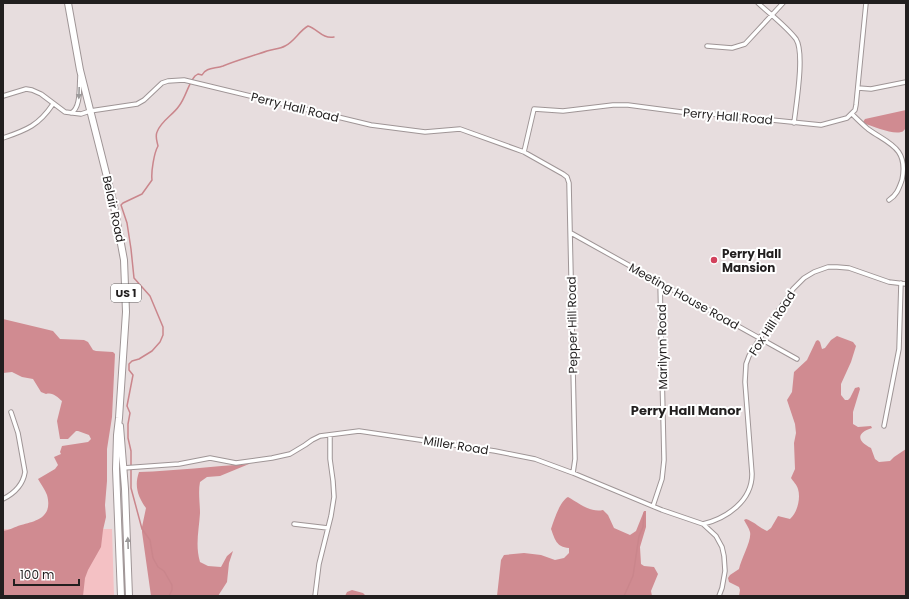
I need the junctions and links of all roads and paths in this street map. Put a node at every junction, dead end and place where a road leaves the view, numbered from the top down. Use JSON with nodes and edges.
{"nodes":[{"id":1,"x":68,"y":3,"type":"edge"},
{"id":2,"x":758,"y":3,"type":"edge"},
{"id":3,"x":783,"y":3,"type":"edge"},
{"id":4,"x":866,"y":3,"type":"edge"},
{"id":5,"x":772,"y":16,"type":"junction"},
{"id":6,"x":707,"y":46,"type":"dead end"},
{"id":7,"x":80,"y":70,"type":"junction"},
{"id":8,"x":906,"y":82,"type":"edge"},
{"id":9,"x":858,"y":88,"type":"junction"},
{"id":10,"x":3,"y":96,"type":"edge"},
{"id":11,"x":53,"y":104,"type":"junction"},
{"id":12,"x":90,"y":111,"type":"junction"},
{"id":13,"x":71,"y":113,"type":"junction"},
{"id":14,"x":852,"y":114,"type":"junction"},
{"id":15,"x":794,"y":123,"type":"junction"},
{"id":16,"x":3,"y":138,"type":"edge"},
{"id":17,"x":524,"y":152,"type":"junction"},
{"id":18,"x":567,"y":177,"type":"joint"},
{"id":19,"x":889,"y":200,"type":"dead end"},
{"id":20,"x":571,"y":233,"type":"junction"},
{"id":21,"x":660,"y":282,"type":"junction"},
{"id":22,"x":901,"y":283,"type":"junction"},
{"id":23,"x":906,"y":284,"type":"edge"},
{"id":24,"x":760,"y":338,"type":"junction"},
{"id":25,"x":797,"y":359,"type":"dead end"},
{"id":26,"x":11,"y":412,"type":"dead end"},
{"id":27,"x":119,"y":418,"type":"junction"},
{"id":28,"x":884,"y":426,"type":"dead end"},
{"id":29,"x":330,"y":435,"type":"junction"},
{"id":30,"x":128,"y":468,"type":"junction"},
{"id":31,"x":116,"y":469,"type":"junction"},
{"id":32,"x":573,"y":473,"type":"junction"},
{"id":33,"x":3,"y":499,"type":"edge"},
{"id":34,"x":653,"y":506,"type":"junction"},
{"id":35,"x":294,"y":524,"type":"dead end"},
{"id":36,"x":703,"y":524,"type":"junction"},
{"id":37,"x":328,"y":528,"type":"junction"},
{"id":38,"x":121,"y":596,"type":"edge"},
{"id":39,"x":129,"y":596,"type":"edge"},
{"id":40,"x":315,"y":596,"type":"edge"},
{"id":41,"x":719,"y":596,"type":"edge"}],
"edges":[{"from":1,"to":7,"type":"highway","name":"Belair Road","number":"US 1"},
{"from":2,"to":5,"type":"street"},
{"from":3,"to":5,"type":"street"},
{"from":4,"to":9,"type":"street"},
{"from":5,"to":6,"type":"street"},
{"from":5,"to":15,"type":"street"},
{"from":7,"to":12,"type":"highway","name":"Belair Road","number":"US 1"},
{"from":7,"to":13,"type":"street","one_way":true},
{"from":8,"to":9,"type":"street"},
{"from":9,"to":14,"type":"street"},
{"from":10,"to":11,"type":"street"},
{"from":11,"to":13,"type":"street"},
{"from":11,"to":16,"type":"street"},
{"from":12,"to":13,"type":"street","name":"Perry Hall Road"},
{"from":12,"to":17,"type":"street","name":"Perry Hall Road"},
{"from":12,"to":27,"type":"highway","name":"Belair Road","number":"US 1"},
{"from":14,"to":15,"type":"street","name":"Perry Hall Road"},
{"from":14,"to":19,"type":"street"},
{"from":15,"to":17,"type":"street","name":"Perry Hall Road"},
{"from":17,"to":18,"type":"street","name":"Perry Hall Road"},
{"from":18,"to":20,"type":"street","name":"Pepper Hill Road"},
{"from":20,"to":21,"type":"street","name":"Meeting House Road"},
{"from":20,"to":32,"type":"street","name":"Pepper Hill Road"},
{"from":21,"to":24,"type":"street","name":"Meeting House Road"},
{"from":21,"to":34,"type":"street","name":"Marilynn Road"},
{"from":22,"to":23,"type":"street","name":"Fox Hill Road"},
{"from":22,"to":24,"type":"street","name":"Fox Hill Road"},
{"from":22,"to":28,"type":"street"},
{"from":24,"to":25,"type":"street","name":"Meeting House Road"},
{"from":24,"to":36,"type":"street","name":"Fox Hill Road"},
{"from":26,"to":33,"type":"street"},
{"from":27,"to":30,"type":"highway","name":"Belair Road","number":"US 1"},
{"from":27,"to":31,"type":"highway","name":"Belair Road","number":"US 1"},
{"from":29,"to":30,"type":"street","name":"Miller Road"},
{"from":29,"to":32,"type":"street","name":"Miller Road"},
{"from":29,"to":37,"type":"street"},
{"from":30,"to":31,"type":"highway"},
{"from":39,"to":30,"type":"highway","name":"Belair Road","number":"US 1","one_way":true},
{"from":31,"to":38,"type":"highway","name":"Belair Road","number":"US 1"},
{"from":32,"to":34,"type":"street","name":"Miller Road"},
{"from":34,"to":36,"type":"street","name":"Miller Road"},
{"from":35,"to":37,"type":"street"},
{"from":36,"to":41,"type":"street","name":"Miller Road"},
{"from":37,"to":40,"type":"street"}]}
